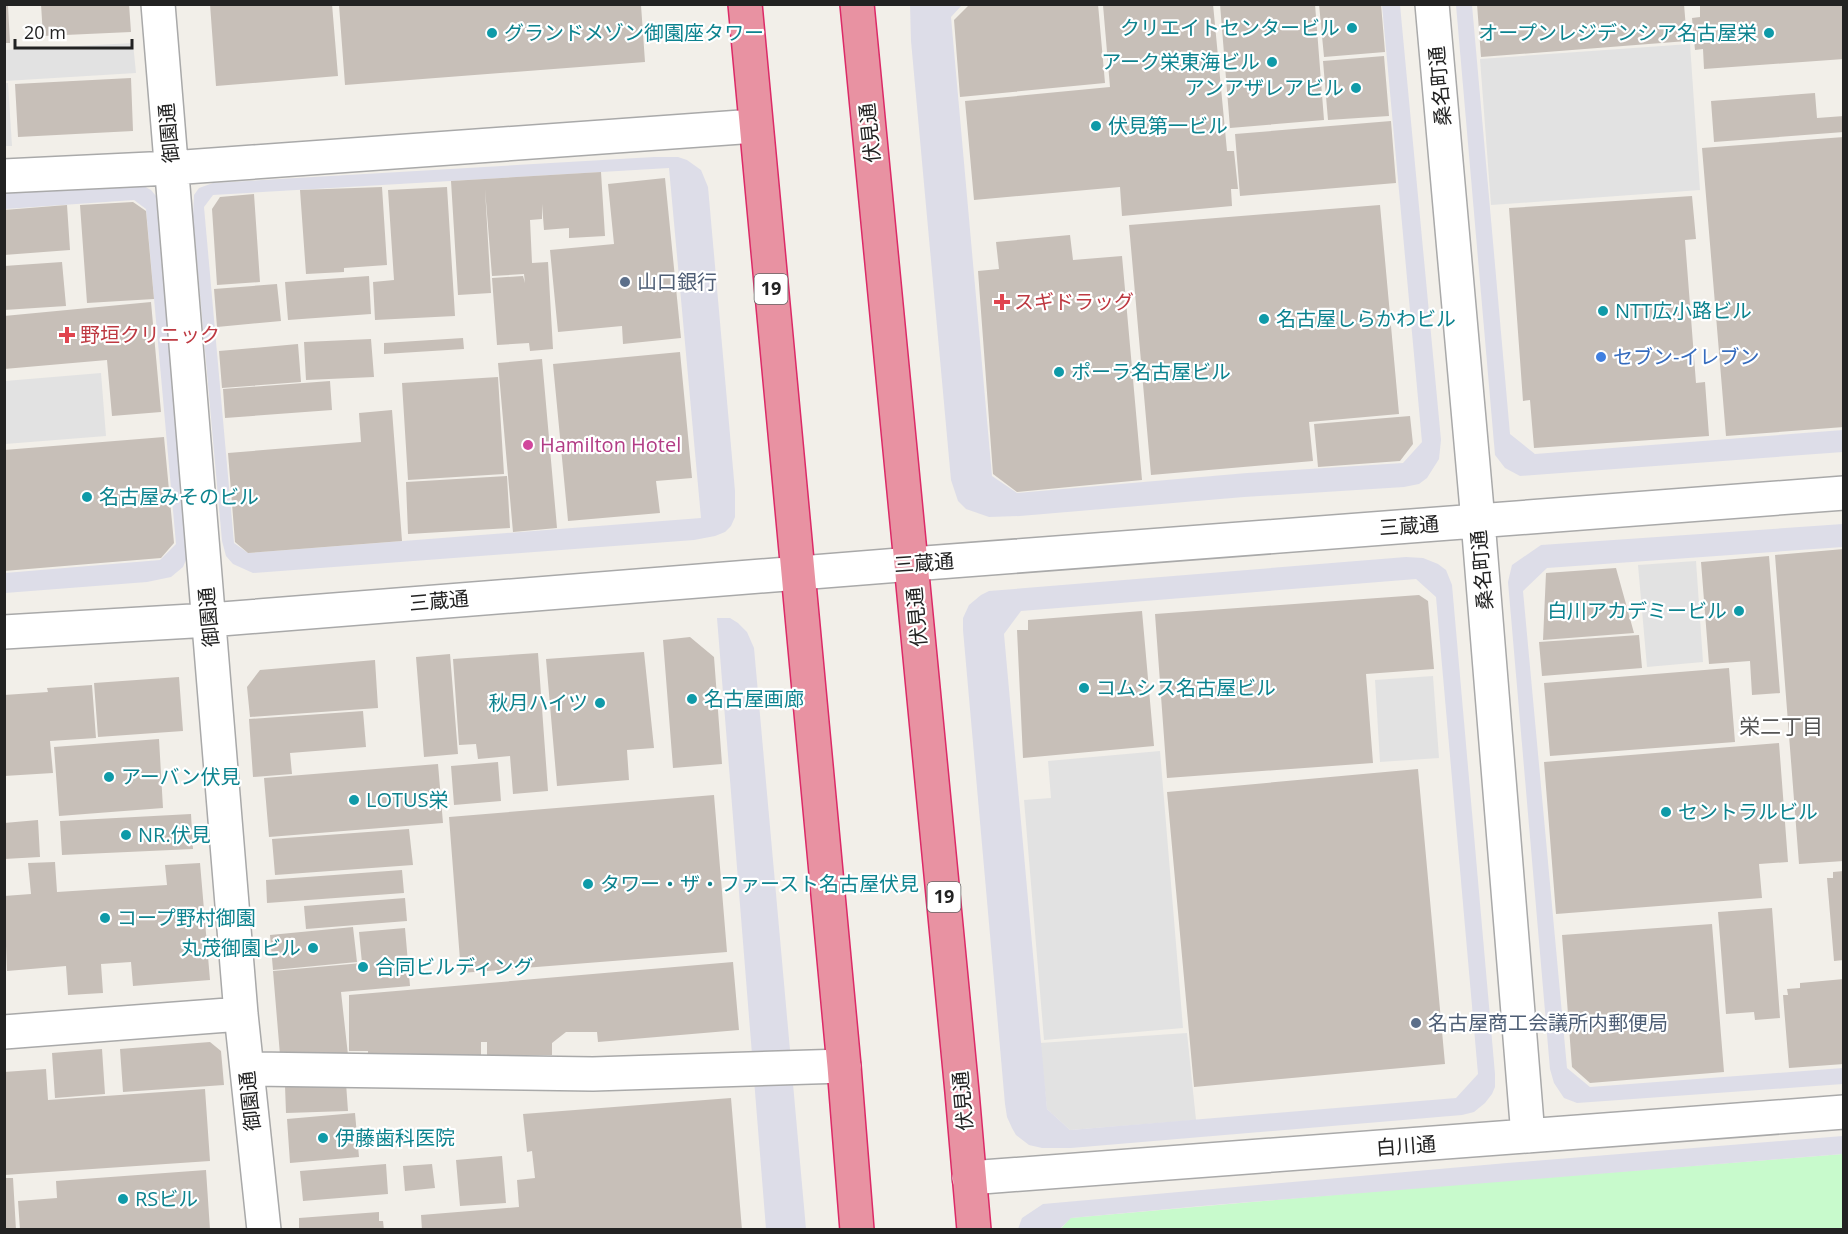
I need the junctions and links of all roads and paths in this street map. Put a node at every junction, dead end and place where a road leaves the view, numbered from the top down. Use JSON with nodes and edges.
{"nodes":[{"id":1,"x":158,"y":4,"type":"edge"},
{"id":2,"x":745,"y":4,"type":"edge"},
{"id":3,"x":857,"y":4,"type":"edge"},
{"id":4,"x":1432,"y":4,"type":"edge"},
{"id":5,"x":755,"y":126,"type":"junction"},
{"id":6,"x":171,"y":168,"type":"junction"},
{"id":7,"x":4,"y":176,"type":"edge"},
{"id":8,"x":1844,"y":493,"type":"edge"},
{"id":9,"x":1478,"y":521,"type":"junction"},
{"id":10,"x":912,"y":564,"type":"junction"},
{"id":11,"x":798,"y":573,"type":"junction"},
{"id":12,"x":209,"y":620,"type":"junction"},
{"id":13,"x":4,"y":632,"type":"edge"},
{"id":14,"x":241,"y":1014,"type":"junction"},
{"id":15,"x":4,"y":1032,"type":"edge"},
{"id":16,"x":844,"y":1066,"type":"junction"},
{"id":17,"x":247,"y":1069,"type":"junction"},
{"id":18,"x":1844,"y":1112,"type":"edge"},
{"id":19,"x":1528,"y":1136,"type":"junction"},
{"id":20,"x":969,"y":1178,"type":"junction"},
{"id":21,"x":264,"y":1230,"type":"edge"},
{"id":22,"x":857,"y":1230,"type":"edge"},
{"id":23,"x":974,"y":1230,"type":"edge"}],
"edges":[{"from":1,"to":6,"type":"street","name":"御園通"},
{"from":2,"to":5,"type":"highway","number":"19"},
{"from":3,"to":10,"type":"highway","name":"伏見通","number":"19"},
{"from":4,"to":9,"type":"street","name":"桑名町通"},
{"from":5,"to":6,"type":"street"},
{"from":5,"to":11,"type":"highway","number":"19"},
{"from":6,"to":7,"type":"street"},
{"from":6,"to":12,"type":"street","name":"御園通"},
{"from":8,"to":9,"type":"street","name":"三蔵通"},
{"from":9,"to":10,"type":"street","name":"三蔵通"},
{"from":9,"to":19,"type":"street","name":"桑名町通"},
{"from":10,"to":11,"type":"street","name":"三蔵通"},
{"from":10,"to":20,"type":"highway","name":"伏見通","number":"19"},
{"from":11,"to":12,"type":"street","name":"三蔵通"},
{"from":11,"to":16,"type":"highway","number":"19"},
{"from":12,"to":13,"type":"street","name":"三蔵通"},
{"from":12,"to":14,"type":"street","name":"御園通"},
{"from":14,"to":15,"type":"street"},
{"from":14,"to":17,"type":"street","name":"御園通"},
{"from":16,"to":17,"type":"street"},
{"from":16,"to":22,"type":"highway","number":"19"},
{"from":17,"to":21,"type":"street","name":"御園通"},
{"from":18,"to":19,"type":"street","name":"白川通"},
{"from":19,"to":20,"type":"street","name":"白川通"},
{"from":20,"to":23,"type":"highway","name":"伏見通","number":"19"}]}
